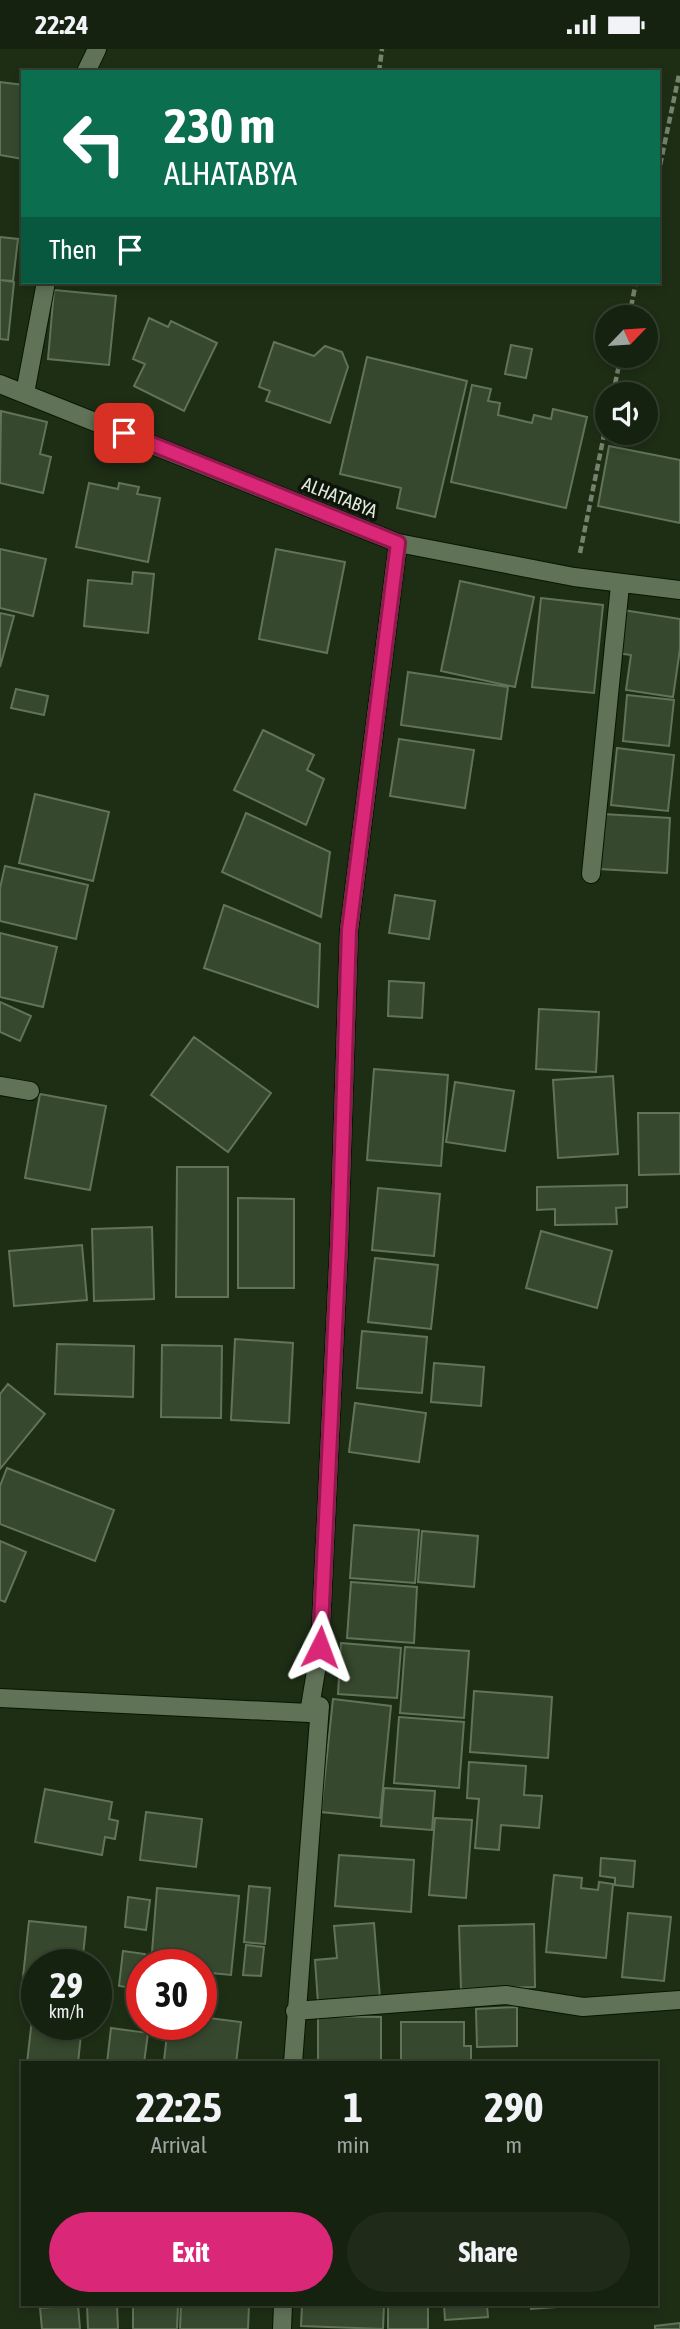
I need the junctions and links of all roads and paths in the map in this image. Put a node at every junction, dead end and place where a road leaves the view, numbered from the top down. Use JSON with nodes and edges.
{"nodes":[{"id":1,"x":97,"y":49,"type":"edge"},
{"id":2,"x":382,"y":49,"type":"edge"},
{"id":3,"x":87,"y":70,"type":"edge"},
{"id":4,"x":379,"y":70,"type":"edge"},
{"id":5,"x":679,"y":75,"type":"edge"},
{"id":6,"x":660,"y":165,"type":"edge"},
{"id":7,"x":46,"y":284,"type":"edge"},
{"id":8,"x":636,"y":284,"type":"edge"},
{"id":9,"x":631,"y":305,"type":"edge"},
{"id":10,"x":0,"y":384,"type":"edge"},
{"id":11,"x":25,"y":393,"type":"junction"},
{"id":12,"x":602,"y":445,"type":"edge"},
{"id":13,"x":398,"y":543,"type":"junction"},
{"id":14,"x":575,"y":577,"type":"junction"},
{"id":15,"x":620,"y":585,"type":"junction"},
{"id":16,"x":680,"y":590,"type":"edge"},
{"id":17,"x":592,"y":874,"type":"dead end"},
{"id":18,"x":0,"y":1086,"type":"edge"},
{"id":19,"x":30,"y":1091,"type":"dead end"},
{"id":20,"x":0,"y":1698,"type":"edge"},
{"id":21,"x":309,"y":1713,"type":"junction"},
{"id":22,"x":680,"y":2000,"type":"edge"},
{"id":23,"x":295,"y":2011,"type":"junction"},
{"id":24,"x":293,"y":2061,"type":"edge"},
{"id":25,"x":283,"y":2306,"type":"edge"},
{"id":26,"x":282,"y":2329,"type":"edge"}],
"edges":[{"from":1,"to":3,"type":"street"},
{"from":2,"to":4,"type":"path"},
{"from":5,"to":6,"type":"path"},
{"from":7,"to":11,"type":"street"},
{"from":8,"to":9,"type":"path"},
{"from":10,"to":11,"type":"street","name":"ALHATABYA"},
{"from":11,"to":13,"type":"street","name":"ALHATABYA"},
{"from":12,"to":14,"type":"path"},
{"from":13,"to":14,"type":"street","name":"ALHATABYA"},
{"from":13,"to":21,"type":"street"},
{"from":14,"to":15,"type":"street","name":"ALHATABYA"},
{"from":15,"to":16,"type":"street","name":"ALHATABYA"},
{"from":15,"to":17,"type":"street"},
{"from":18,"to":19,"type":"street"},
{"from":20,"to":21,"type":"street"},
{"from":21,"to":23,"type":"street"},
{"from":22,"to":23,"type":"street"},
{"from":23,"to":24,"type":"street"},
{"from":25,"to":26,"type":"street"}]}
